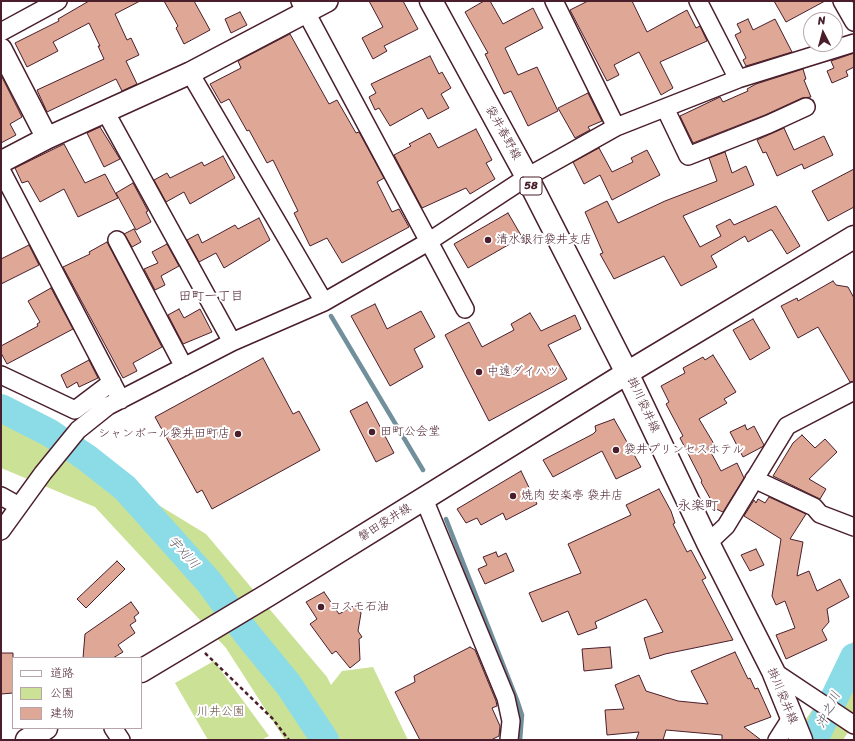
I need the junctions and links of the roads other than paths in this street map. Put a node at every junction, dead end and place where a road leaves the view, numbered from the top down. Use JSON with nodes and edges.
{"nodes":[{"id":1,"x":58,"y":1,"type":"edge"},
{"id":2,"x":327,"y":1,"type":"edge"},
{"id":3,"x":431,"y":1,"type":"edge"},
{"id":4,"x":554,"y":1,"type":"edge"},
{"id":5,"x":698,"y":1,"type":"edge"},
{"id":6,"x":842,"y":1,"type":"edge"},
{"id":7,"x":304,"y":7,"type":"edge"},
{"id":8,"x":854,"y":22,"type":"edge"},
{"id":9,"x":1,"y":32,"type":"edge"},
{"id":10,"x":854,"y":43,"type":"edge"},
{"id":11,"x":1,"y":49,"type":"edge"},
{"id":12,"x":190,"y":73,"type":"junction"},
{"id":13,"x":738,"y":79,"type":"junction"},
{"id":14,"x":806,"y":107,"type":"dead end"},
{"id":15,"x":665,"y":108,"type":"junction"},
{"id":16,"x":105,"y":111,"type":"junction"},
{"id":17,"x":616,"y":127,"type":"junction"},
{"id":18,"x":47,"y":138,"type":"junction"},
{"id":19,"x":1,"y":162,"type":"edge"},
{"id":20,"x":1,"y":170,"type":"edge"},
{"id":21,"x":527,"y":177,"type":"junction"},
{"id":22,"x":854,"y":237,"type":"edge"},
{"id":23,"x":117,"y":240,"type":"dead end"},
{"id":24,"x":428,"y":242,"type":"junction"},
{"id":25,"x":324,"y":302,"type":"junction"},
{"id":26,"x":465,"y":309,"type":"dead end"},
{"id":27,"x":232,"y":342,"type":"junction"},
{"id":28,"x":184,"y":367,"type":"junction"},
{"id":29,"x":627,"y":373,"type":"junction"},
{"id":30,"x":1,"y":375,"type":"edge"},
{"id":31,"x":112,"y":382,"type":"junction"},
{"id":32,"x":854,"y":391,"type":"edge"},
{"id":33,"x":115,"y":403,"type":"junction"},
{"id":34,"x":754,"y":479,"type":"junction"},
{"id":35,"x":1,"y":496,"type":"edge"},
{"id":36,"x":424,"y":499,"type":"junction"},
{"id":37,"x":19,"y":506,"type":"junction"},
{"id":38,"x":854,"y":527,"type":"edge"},
{"id":39,"x":1,"y":531,"type":"edge"},
{"id":40,"x":708,"y":543,"type":"junction"},
{"id":41,"x":142,"y":670,"type":"edge"},
{"id":42,"x":772,"y":671,"type":"junction"},
{"id":43,"x":854,"y":725,"type":"edge"},
{"id":44,"x":795,"y":727,"type":"edge"},
{"id":45,"x":44,"y":729,"type":"edge"},
{"id":46,"x":114,"y":729,"type":"edge"},
{"id":47,"x":27,"y":740,"type":"edge"},
{"id":48,"x":121,"y":740,"type":"edge"},
{"id":49,"x":509,"y":740,"type":"edge"},
{"id":50,"x":777,"y":740,"type":"edge"}],
"edges":[{"from":1,"to":9,"type":"street"},
{"from":2,"to":7,"type":"street"},
{"from":3,"to":21,"type":"main road","name":"袋井春野線","number":"58"},
{"from":4,"to":17,"type":"street"},
{"from":5,"to":13,"type":"street"},
{"from":6,"to":8,"type":"street"},
{"from":7,"to":12,"type":"street"},
{"from":7,"to":24,"type":"street"},
{"from":10,"to":13,"type":"street"},
{"from":11,"to":18,"type":"street"},
{"from":12,"to":16,"type":"street"},
{"from":12,"to":25,"type":"street"},
{"from":13,"to":15,"type":"street"},
{"from":14,"to":15,"type":"street"},
{"from":15,"to":17,"type":"street"},
{"from":16,"to":18,"type":"street"},
{"from":16,"to":27,"type":"street"},
{"from":17,"to":21,"type":"street"},
{"from":18,"to":19,"type":"street"},
{"from":20,"to":31,"type":"street"},
{"from":21,"to":24,"type":"street"},
{"from":21,"to":29,"type":"main road","name":"袋井春野線","number":"58"},
{"from":22,"to":29,"type":"main road","name":"掛川袋井線"},
{"from":23,"to":28,"type":"street"},
{"from":24,"to":25,"type":"street"},
{"from":24,"to":26,"type":"street"},
{"from":25,"to":27,"type":"street"},
{"from":27,"to":28,"type":"street"},
{"from":28,"to":33,"type":"street"},
{"from":29,"to":36,"type":"main road","name":"磐田袋井線"},
{"from":29,"to":40,"type":"main road","name":"掛川袋井線"},
{"from":30,"to":31,"type":"street"},
{"from":31,"to":33,"type":"street"},
{"from":32,"to":34,"type":"street"},
{"from":33,"to":37,"type":"street"},
{"from":34,"to":38,"type":"street"},
{"from":34,"to":40,"type":"street"},
{"from":35,"to":37,"type":"street"},
{"from":36,"to":41,"type":"main road","name":"磐田袋井線"},
{"from":36,"to":49,"type":"street"},
{"from":37,"to":39,"type":"street"},
{"from":40,"to":42,"type":"main road","name":"掛川袋井線"},
{"from":42,"to":43,"type":"street"},
{"from":42,"to":44,"type":"main road","name":"掛川袋井線"},
{"from":44,"to":50,"type":"street"},
{"from":45,"to":47,"type":"main road"},
{"from":46,"to":48,"type":"street"}]}
